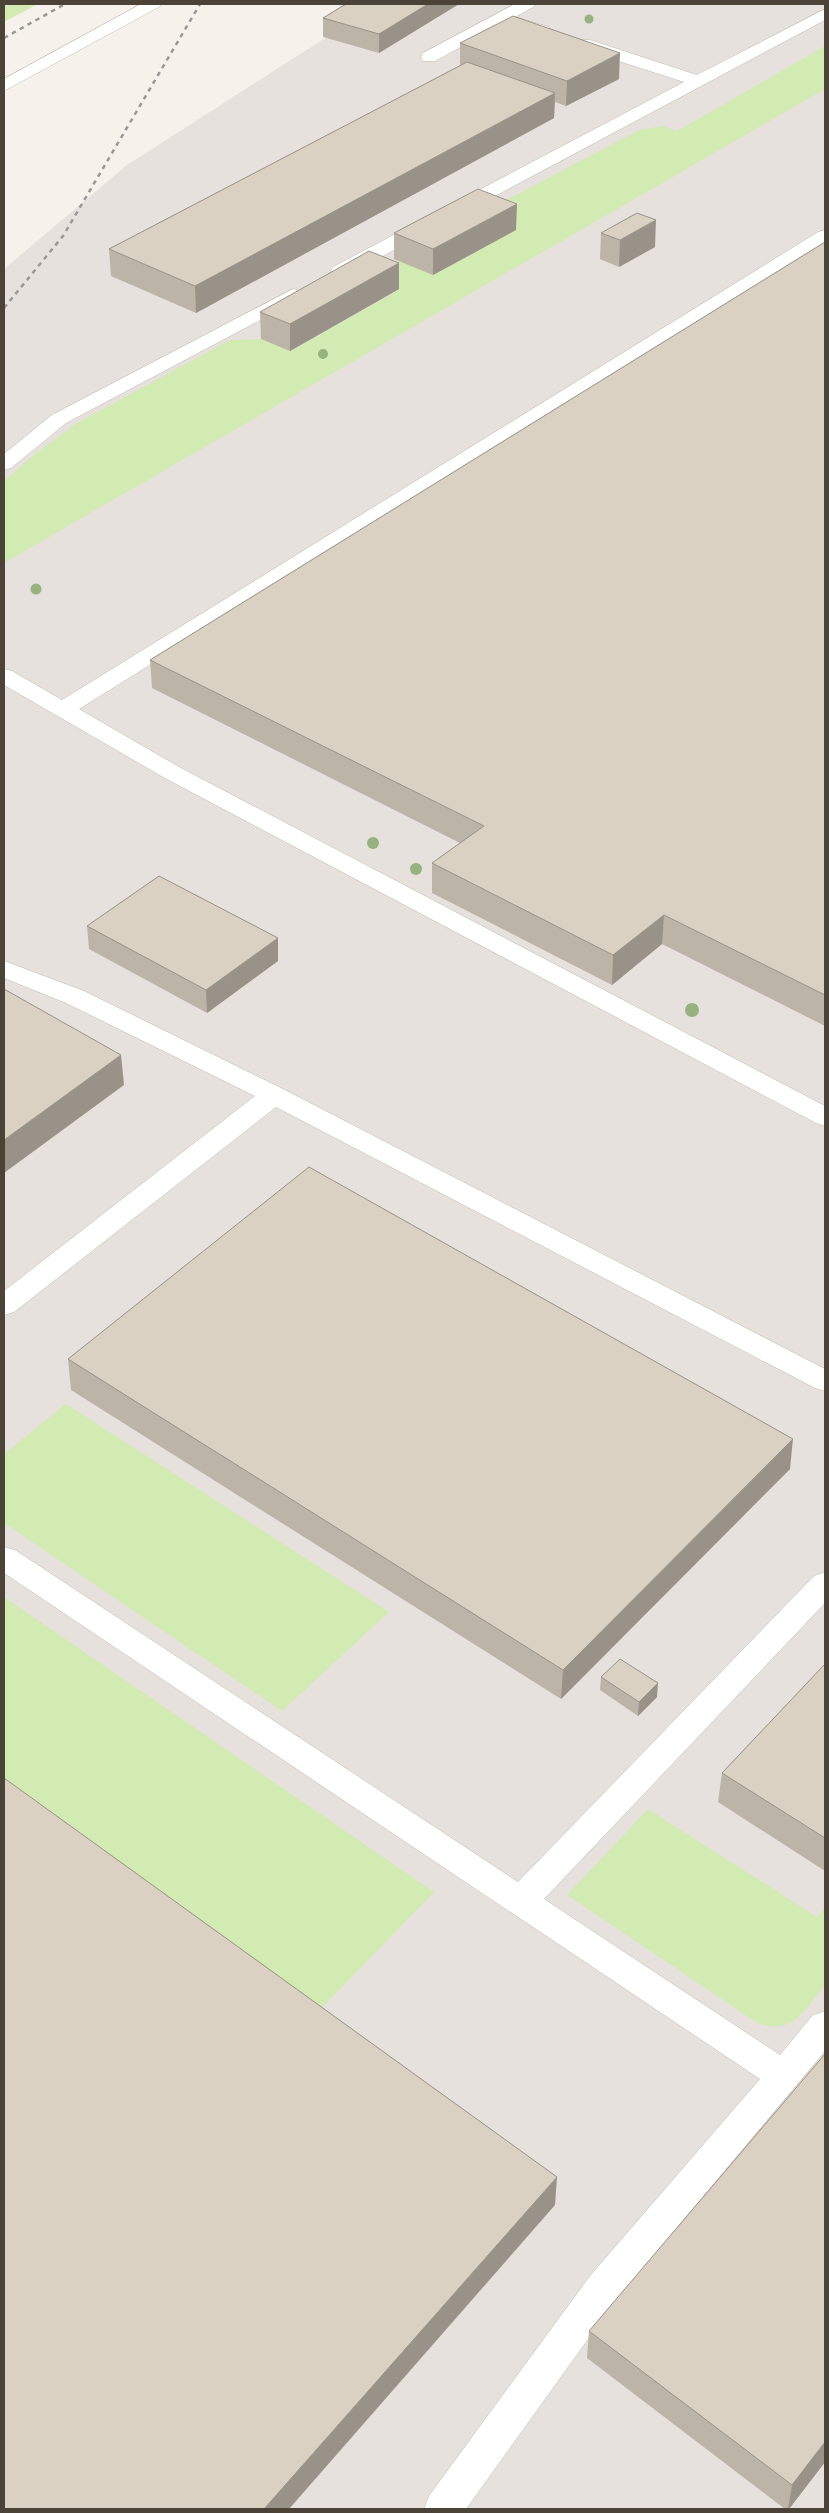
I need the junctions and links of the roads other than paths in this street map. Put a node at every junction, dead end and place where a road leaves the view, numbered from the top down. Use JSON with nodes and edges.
{"nodes":[{"id":1,"x":153,"y":4,"type":"edge"},
{"id":2,"x":527,"y":4,"type":"edge"},
{"id":3,"x":825,"y":14,"type":"edge"},
{"id":4,"x":502,"y":18,"type":"junction"},
{"id":5,"x":430,"y":57,"type":"dead end"},
{"id":6,"x":699,"y":81,"type":"junction"},
{"id":7,"x":4,"y":86,"type":"edge"},
{"id":8,"x":825,"y":236,"type":"edge"},
{"id":9,"x":4,"y":464,"type":"edge"},
{"id":10,"x":4,"y":676,"type":"edge"},
{"id":11,"x":62,"y":710,"type":"junction"},
{"id":12,"x":4,"y":969,"type":"edge"},
{"id":13,"x":274,"y":1095,"type":"junction"},
{"id":14,"x":825,"y":1117,"type":"edge"},
{"id":15,"x":4,"y":1305,"type":"edge"},
{"id":16,"x":825,"y":1380,"type":"edge"},
{"id":17,"x":4,"y":1558,"type":"edge"},
{"id":18,"x":825,"y":1584,"type":"edge"},
{"id":19,"x":522,"y":1900,"type":"junction"},
{"id":20,"x":825,"y":2026,"type":"edge"},
{"id":21,"x":784,"y":2076,"type":"junction"},
{"id":22,"x":443,"y":2509,"type":"edge"}],
"edges":[{"from":1,"to":7,"type":"lane"},
{"from":2,"to":4,"type":"lane"},
{"from":3,"to":6,"type":"lane"},
{"from":4,"to":5,"type":"lane"},
{"from":4,"to":6,"type":"lane"},
{"from":6,"to":9,"type":"lane"},
{"from":8,"to":11,"type":"lane"},
{"from":10,"to":11,"type":"lane"},
{"from":11,"to":14,"type":"lane"},
{"from":12,"to":13,"type":"lane"},
{"from":13,"to":15,"type":"lane"},
{"from":13,"to":16,"type":"lane"},
{"from":17,"to":19,"type":"lane"},
{"from":18,"to":19,"type":"lane"},
{"from":19,"to":21,"type":"lane"},
{"from":20,"to":21,"type":"lane"},
{"from":21,"to":22,"type":"lane"}]}
